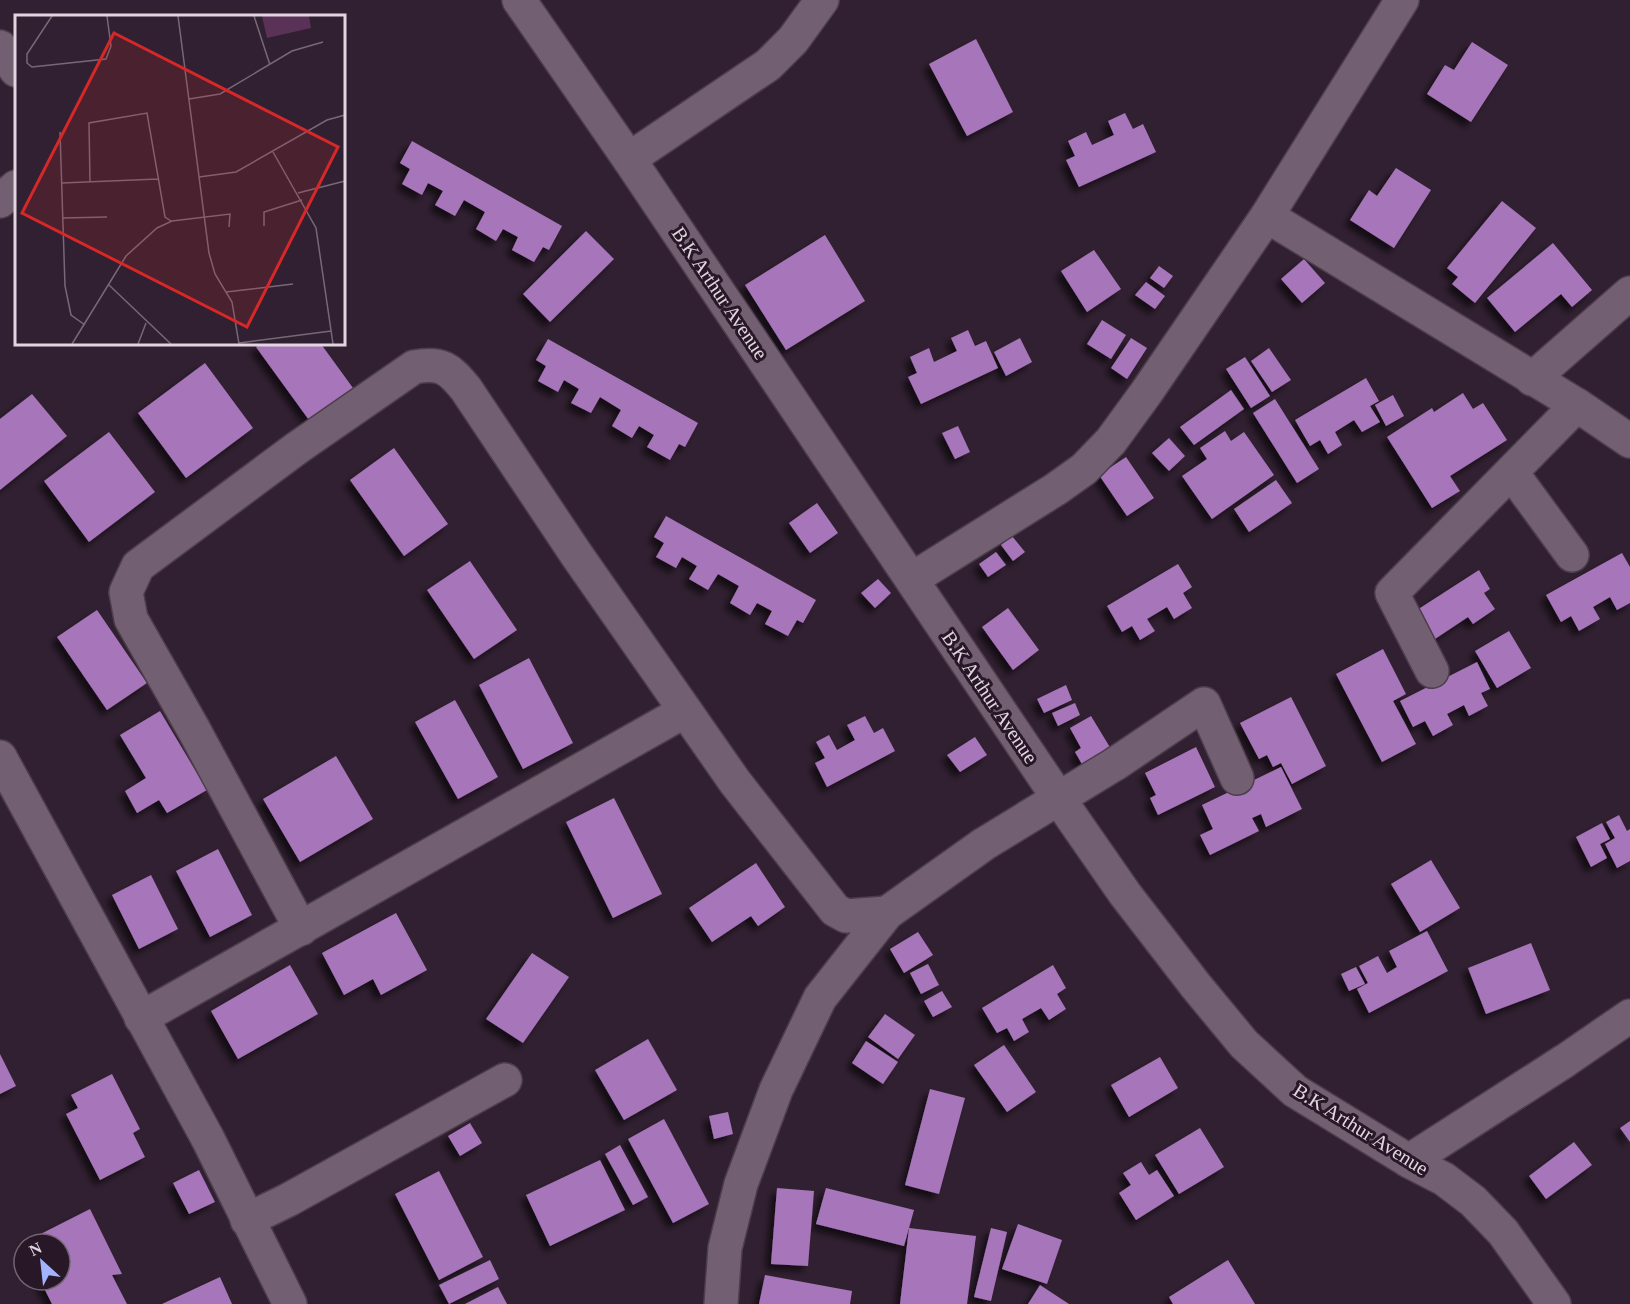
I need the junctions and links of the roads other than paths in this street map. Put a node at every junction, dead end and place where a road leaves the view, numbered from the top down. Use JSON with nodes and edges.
{"nodes":[{"id":1,"x":519,"y":0,"type":"edge"},
{"id":2,"x":822,"y":0,"type":"edge"},
{"id":3,"x":1402,"y":0,"type":"edge"},
{"id":4,"x":0,"y":47,"type":"edge"},
{"id":5,"x":15,"y":69,"type":"edge"},
{"id":6,"x":629,"y":159,"type":"junction"},
{"id":7,"x":15,"y":188,"type":"edge"},
{"id":8,"x":0,"y":201,"type":"edge"},
{"id":9,"x":1267,"y":216,"type":"junction"},
{"id":10,"x":1630,"y":293,"type":"edge"},
{"id":11,"x":1532,"y":379,"type":"junction"},
{"id":12,"x":1577,"y":405,"type":"junction"},
{"id":13,"x":1630,"y":441,"type":"edge"},
{"id":14,"x":1512,"y":473,"type":"junction"},
{"id":15,"x":1572,"y":555,"type":"dead end"},
{"id":16,"x":912,"y":579,"type":"junction"},
{"id":17,"x":1432,"y":671,"type":"dead end"},
{"id":18,"x":685,"y":711,"type":"junction"},
{"id":19,"x":0,"y":757,"type":"edge"},
{"id":20,"x":1237,"y":778,"type":"dead end"},
{"id":21,"x":1059,"y":799,"type":"junction"},
{"id":22,"x":887,"y":913,"type":"junction"},
{"id":23,"x":302,"y":929,"type":"junction"},
{"id":24,"x":1630,"y":1016,"type":"edge"},
{"id":25,"x":141,"y":1018,"type":"junction"},
{"id":26,"x":505,"y":1080,"type":"dead end"},
{"id":27,"x":1409,"y":1161,"type":"junction"},
{"id":28,"x":247,"y":1220,"type":"junction"},
{"id":29,"x":290,"y":1304,"type":"edge"},
{"id":30,"x":721,"y":1304,"type":"edge"},
{"id":31,"x":1554,"y":1304,"type":"edge"}],
"edges":[{"from":1,"to":6,"type":"street","name":"B.K Arthur Avenue"},
{"from":2,"to":6,"type":"street"},
{"from":3,"to":9,"type":"street"},
{"from":4,"to":5,"type":"street"},
{"from":6,"to":16,"type":"street","name":"B.K Arthur Avenue"},
{"from":7,"to":8,"type":"street"},
{"from":9,"to":11,"type":"street"},
{"from":9,"to":16,"type":"street"},
{"from":10,"to":11,"type":"street"},
{"from":11,"to":12,"type":"street"},
{"from":12,"to":13,"type":"street"},
{"from":12,"to":14,"type":"street"},
{"from":14,"to":15,"type":"street"},
{"from":14,"to":17,"type":"street"},
{"from":16,"to":21,"type":"street","name":"B.K Arthur Avenue"},
{"from":18,"to":22,"type":"street"},
{"from":18,"to":23,"type":"street"},
{"from":18,"to":23,"type":"street"},
{"from":19,"to":25,"type":"street"},
{"from":20,"to":21,"type":"street"},
{"from":21,"to":22,"type":"street"},
{"from":21,"to":27,"type":"street","name":"B.K Arthur Avenue"},
{"from":22,"to":30,"type":"street"},
{"from":23,"to":25,"type":"street"},
{"from":24,"to":27,"type":"street"},
{"from":25,"to":28,"type":"street"},
{"from":26,"to":28,"type":"street"},
{"from":27,"to":31,"type":"street","name":"B.K Arthur Avenue"},
{"from":28,"to":29,"type":"street"}]}
